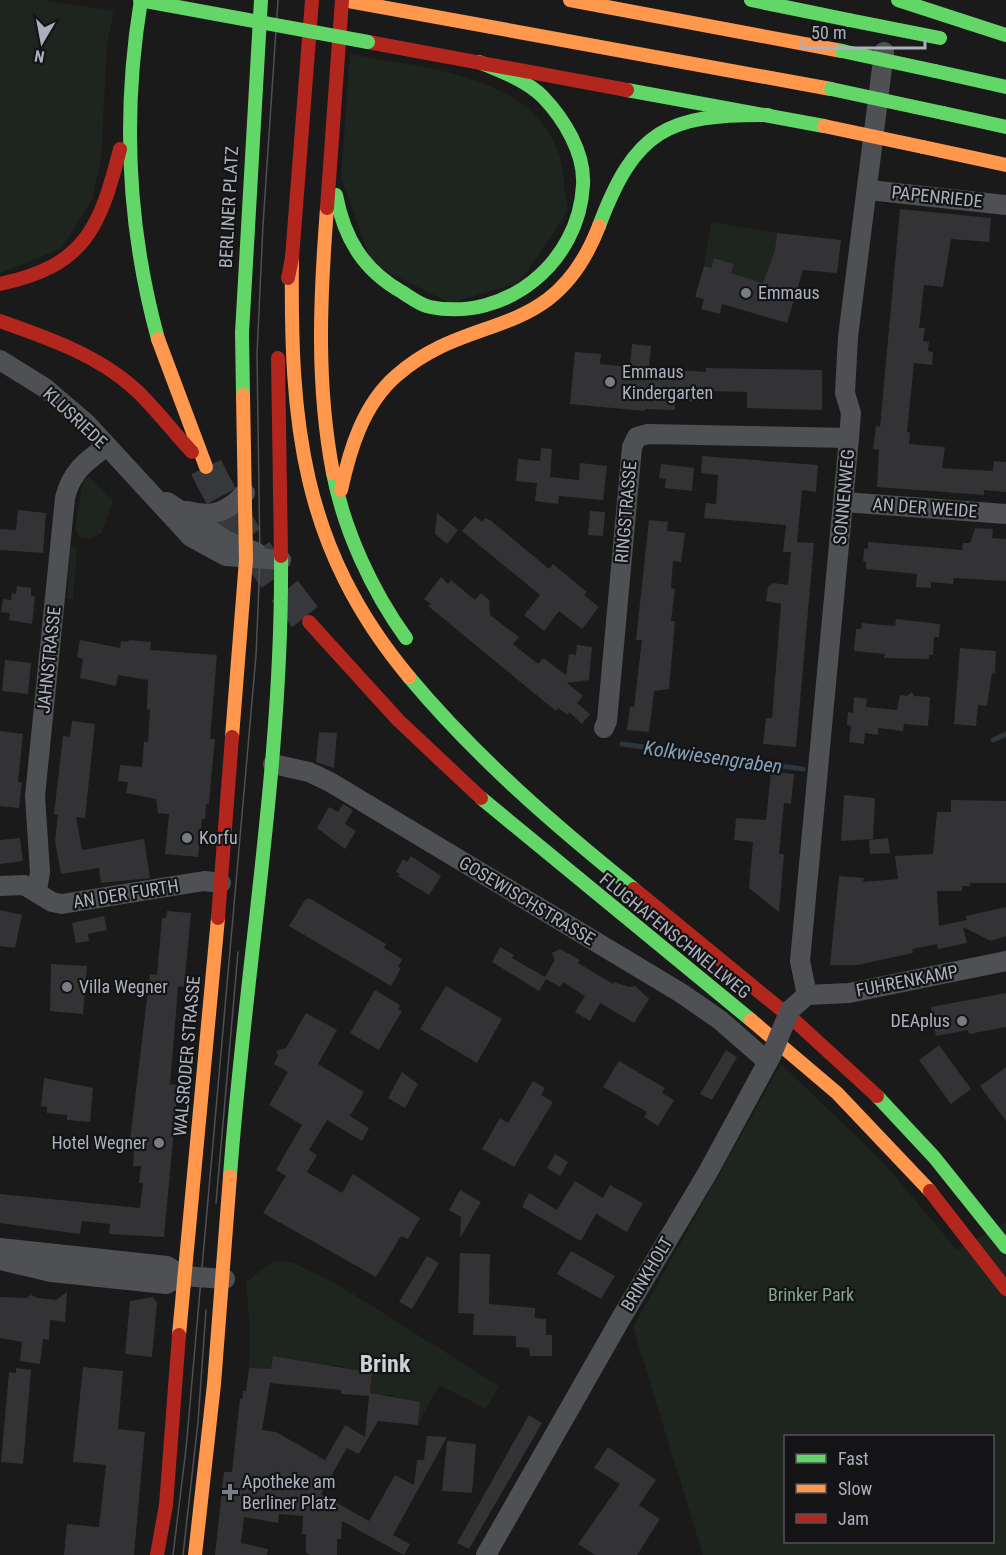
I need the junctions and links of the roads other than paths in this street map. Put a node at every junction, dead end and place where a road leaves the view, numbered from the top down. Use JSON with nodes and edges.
{"nodes":[{"id":1,"x":140,"y":0,"type":"edge"},
{"id":2,"x":261,"y":0,"type":"edge"},
{"id":3,"x":312,"y":0,"type":"edge"},
{"id":4,"x":342,"y":0,"type":"edge"},
{"id":5,"x":570,"y":0,"type":"edge"},
{"id":6,"x":751,"y":0,"type":"edge"},
{"id":7,"x":890,"y":0,"type":"edge"},
{"id":8,"x":898,"y":0,"type":"edge"},
{"id":9,"x":1006,"y":35,"type":"edge"},
{"id":10,"x":946,"y":40,"type":"dead end"},
{"id":11,"x":479,"y":62,"type":"junction"},
{"id":12,"x":1006,"y":87,"type":"edge"},
{"id":13,"x":129,"y":110,"type":"junction"},
{"id":14,"x":768,"y":115,"type":"junction"},
{"id":15,"x":1006,"y":127,"type":"edge"},
{"id":16,"x":331,"y":164,"type":"junction"},
{"id":17,"x":1006,"y":165,"type":"edge"},
{"id":18,"x":869,"y":190,"type":"junction"},
{"id":19,"x":1006,"y":205,"type":"edge"},
{"id":20,"x":292,"y":258,"type":"junction"},
{"id":21,"x":0,"y":284,"type":"edge"},
{"id":22,"x":0,"y":321,"type":"edge"},
{"id":23,"x":0,"y":360,"type":"edge"},
{"id":24,"x":849,"y":438,"type":"junction"},
{"id":25,"x":107,"y":446,"type":"junction"},
{"id":26,"x":142,"y":485,"type":"junction"},
{"id":27,"x":244,"y":493,"type":"junction"},
{"id":28,"x":339,"y":501,"type":"junction"},
{"id":29,"x":844,"y":502,"type":"junction"},
{"id":30,"x":176,"y":508,"type":"junction"},
{"id":31,"x":1006,"y":514,"type":"edge"},
{"id":32,"x":246,"y":554,"type":"junction"},
{"id":33,"x":281,"y":560,"type":"junction"},
{"id":34,"x":309,"y":622,"type":"tunnel mouth"},
{"id":35,"x":412,"y":646,"type":"dead end"},
{"id":36,"x":469,"y":723,"type":"dead end"},
{"id":37,"x":604,"y":728,"type":"dead end"},
{"id":38,"x":273,"y":764,"type":"junction"},
{"id":39,"x":488,"y":764,"type":"junction"},
{"id":40,"x":221,"y":883,"type":"junction"},
{"id":41,"x":0,"y":886,"type":"edge"},
{"id":42,"x":37,"y":890,"type":"junction"},
{"id":43,"x":1006,"y":961,"type":"edge"},
{"id":44,"x":807,"y":995,"type":"junction"},
{"id":45,"x":770,"y":1059,"type":"junction"},
{"id":46,"x":1006,"y":1247,"type":"edge"},
{"id":47,"x":0,"y":1248,"type":"edge"},
{"id":48,"x":0,"y":1260,"type":"edge"},
{"id":49,"x":183,"y":1276,"type":"junction"},
{"id":50,"x":225,"y":1279,"type":"junction"},
{"id":51,"x":1006,"y":1289,"type":"edge"},
{"id":52,"x":157,"y":1555,"type":"edge"},
{"id":53,"x":195,"y":1555,"type":"edge"},
{"id":54,"x":486,"y":1555,"type":"edge"}],
"edges":[{"from":1,"to":11,"type":"main road","bridge":true},
{"from":1,"to":13,"type":"main road"},
{"from":2,"to":27,"type":"main road","name":"BERLINER PLATZ"},
{"from":3,"to":20,"type":"main road"},
{"from":4,"to":15,"type":"main road","bridge":true},
{"from":4,"to":16,"type":"main road"},
{"from":5,"to":12,"type":"main road","bridge":true},
{"from":6,"to":10,"type":"main road","bridge":true},
{"from":7,"to":18,"type":"street","name":"SONNENWEG"},
{"from":8,"to":9,"type":"main road"},
{"from":11,"to":14,"type":"main road"},
{"from":11,"to":16,"type":"main road"},
{"from":13,"to":21,"type":"main road"},
{"from":13,"to":22,"type":"main road"},
{"from":14,"to":17,"type":"main road","bridge":true},
{"from":14,"to":28,"type":"main road"},
{"from":16,"to":28,"type":"main road"},
{"from":18,"to":19,"type":"street","name":"PAPENRIEDE"},
{"from":18,"to":24,"type":"street","name":"SONNENWEG"},
{"from":20,"to":33,"type":"main road"},
{"from":20,"to":39,"type":"main road","name":"FLUGHAFENSCHNELLWEG"},
{"from":23,"to":25,"type":"street","name":"KLUSRIEDE"},
{"from":24,"to":29,"type":"street","name":"SONNENWEG"},
{"from":24,"to":37,"type":"street","name":"RINGSTRASSE"},
{"from":25,"to":26,"type":"street","name":"KLUSRIEDE"},
{"from":25,"to":42,"type":"street","name":"JAHNSTRASSE"},
{"from":26,"to":30,"type":"street","name":"KLUSRIEDE"},
{"from":26,"to":32,"type":"street","name":"KLUSRIEDE"},
{"from":27,"to":30,"type":"street","name":"KLUSRIEDE"},
{"from":27,"to":32,"type":"main road","name":"WALSRODER STRASSE"},
{"from":28,"to":35,"type":"main road"},
{"from":29,"to":31,"type":"street","name":"AN DER WEIDE"},
{"from":29,"to":44,"type":"street","name":"SONNENWEG"},
{"from":30,"to":32,"type":"street","name":"KLUSRIEDE"},
{"from":32,"to":33,"type":"street","name":"KLUSRIEDE"},
{"from":32,"to":40,"type":"main road","name":"WALSRODER STRASSE"},
{"from":33,"to":38,"type":"main road"},
{"from":34,"to":51,"type":"main road","name":"FLUGHAFENSCHNELLWEG"},
{"from":36,"to":39,"type":"main road"},
{"from":38,"to":45,"type":"street","name":"GOSEWISCHSTRASSE"},
{"from":38,"to":50,"type":"main road"},
{"from":39,"to":46,"type":"main road","name":"FLUGHAFENSCHNELLWEG"},
{"from":40,"to":42,"type":"street","name":"AN DER FURTH"},
{"from":40,"to":49,"type":"main road","name":"WALSRODER STRASSE"},
{"from":41,"to":42,"type":"street","name":"AN DER FURTH"},
{"from":43,"to":44,"type":"street","name":"FUHRENKAMP"},
{"from":44,"to":45,"type":"street","name":"BRINKHOLT","bridge":true},
{"from":45,"to":54,"type":"street","name":"BRINKHOLT"},
{"from":47,"to":49,"type":"street"},
{"from":48,"to":49,"type":"street"},
{"from":49,"to":50,"type":"street"},
{"from":49,"to":52,"type":"main road","name":"WALSRODER STRASSE"},
{"from":50,"to":53,"type":"main road"}]}
